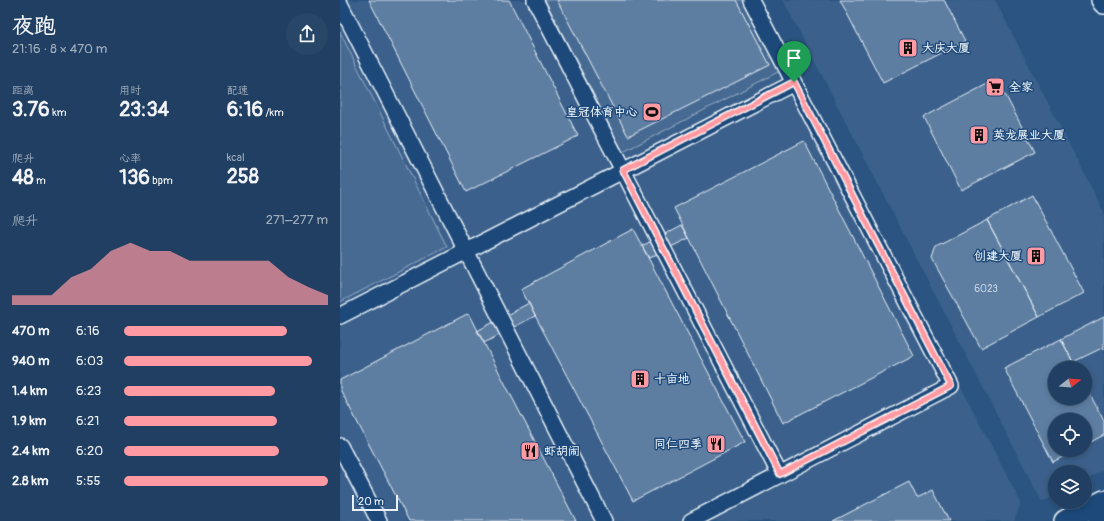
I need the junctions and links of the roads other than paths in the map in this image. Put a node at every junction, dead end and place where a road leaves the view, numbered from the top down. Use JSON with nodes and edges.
{"nodes":[{"id":1,"x":535,"y":0,"type":"edge"},
{"id":2,"x":751,"y":0,"type":"edge"},
{"id":3,"x":1102,"y":0,"type":"edge"},
{"id":4,"x":340,"y":4,"type":"edge"},
{"id":5,"x":1104,"y":4,"type":"edge"},
{"id":6,"x":794,"y":82,"type":"junction"},
{"id":7,"x":623,"y":170,"type":"junction"},
{"id":8,"x":466,"y":250,"type":"junction"},
{"id":9,"x":340,"y":316,"type":"edge"},
{"id":10,"x":340,"y":446,"type":"edge"},
{"id":11,"x":780,"y":474,"type":"junction"},
{"id":12,"x":1104,"y":501,"type":"edge"},
{"id":13,"x":1104,"y":519,"type":"edge"},
{"id":14,"x":379,"y":521,"type":"edge"},
{"id":15,"x":604,"y":521,"type":"edge"},
{"id":16,"x":691,"y":521,"type":"edge"},
{"id":17,"x":1065,"y":521,"type":"edge"},
{"id":18,"x":1099,"y":521,"type":"edge"}],
"edges":[{"from":1,"to":7,"type":"street"},
{"from":2,"to":6,"type":"street"},
{"from":3,"to":5,"type":"street"},
{"from":4,"to":8,"type":"street"},
{"from":6,"to":7,"type":"street"},
{"from":6,"to":11,"type":"street"},
{"from":7,"to":8,"type":"street"},
{"from":7,"to":11,"type":"street"},
{"from":8,"to":9,"type":"street"},
{"from":8,"to":15,"type":"street"},
{"from":10,"to":14,"type":"street"},
{"from":11,"to":16,"type":"street"},
{"from":12,"to":17,"type":"street"},
{"from":13,"to":18,"type":"street"}]}
